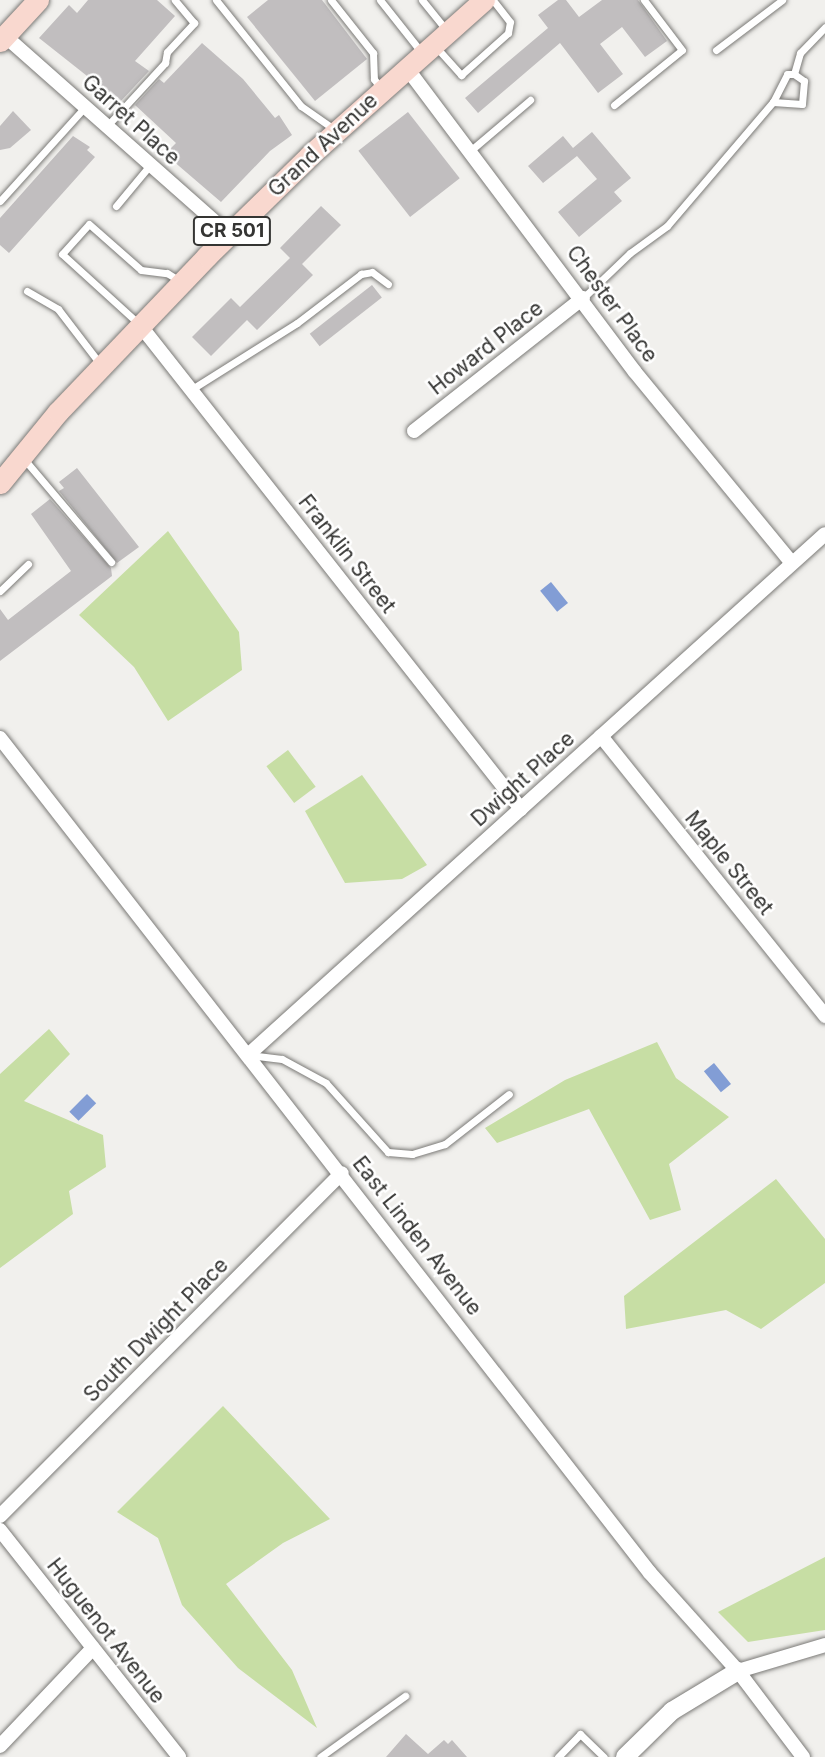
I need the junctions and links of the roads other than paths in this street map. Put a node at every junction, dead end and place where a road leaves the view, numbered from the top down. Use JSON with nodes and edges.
{"nodes":[{"id":1,"x":38,"y":0,"type":"edge"},
{"id":2,"x":175,"y":0,"type":"edge"},
{"id":3,"x":218,"y":0,"type":"edge"},
{"id":4,"x":331,"y":0,"type":"edge"},
{"id":5,"x":380,"y":0,"type":"edge"},
{"id":6,"x":422,"y":0,"type":"edge"},
{"id":7,"x":484,"y":0,"type":"edge"},
{"id":8,"x":493,"y":0,"type":"edge"},
{"id":9,"x":644,"y":0,"type":"edge"},
{"id":10,"x":782,"y":0,"type":"edge"},
{"id":11,"x":825,"y":27,"type":"edge"},
{"id":12,"x":2,"y":38,"type":"edge"},
{"id":13,"x":427,"y":49,"type":"junction"},
{"id":14,"x":716,"y":50,"type":"dead end"},
{"id":15,"x":794,"y":74,"type":"junction"},
{"id":16,"x":382,"y":90,"type":"junction"},
{"id":17,"x":530,"y":100,"type":"dead end"},
{"id":18,"x":773,"y":102,"type":"junction"},
{"id":19,"x":614,"y":105,"type":"dead end"},
{"id":20,"x":85,"y":107,"type":"junction"},
{"id":21,"x":107,"y":126,"type":"junction"},
{"id":22,"x":336,"y":131,"type":"junction"},
{"id":23,"x":470,"y":151,"type":"junction"},
{"id":24,"x":150,"y":164,"type":"junction"},
{"id":25,"x":0,"y":201,"type":"edge"},
{"id":26,"x":116,"y":205,"type":"dead end"},
{"id":27,"x":229,"y":234,"type":"junction"},
{"id":28,"x":181,"y":282,"type":"junction"},
{"id":29,"x":388,"y":284,"type":"dead end"},
{"id":30,"x":27,"y":291,"type":"dead end"},
{"id":31,"x":583,"y":298,"type":"junction"},
{"id":32,"x":140,"y":325,"type":"junction"},
{"id":33,"x":102,"y":365,"type":"junction"},
{"id":34,"x":192,"y":389,"type":"junction"},
{"id":35,"x":414,"y":430,"type":"dead end"},
{"id":36,"x":21,"y":456,"type":"junction"},
{"id":37,"x":0,"y":483,"type":"edge"},
{"id":38,"x":825,"y":534,"type":"edge"},
{"id":39,"x":790,"y":561,"type":"junction"},
{"id":40,"x":111,"y":562,"type":"dead end"},
{"id":41,"x":28,"y":564,"type":"dead end"},
{"id":42,"x":0,"y":591,"type":"edge"},
{"id":43,"x":601,"y":736,"type":"junction"},
{"id":44,"x":0,"y":738,"type":"edge"},
{"id":45,"x":521,"y":809,"type":"junction"},
{"id":46,"x":825,"y":1016,"type":"edge"},
{"id":47,"x":248,"y":1055,"type":"junction"},
{"id":48,"x":509,"y":1094,"type":"dead end"},
{"id":49,"x":342,"y":1173,"type":"junction"},
{"id":50,"x":0,"y":1516,"type":"edge"},
{"id":51,"x":0,"y":1530,"type":"edge"},
{"id":52,"x":825,"y":1645,"type":"edge"},
{"id":53,"x":93,"y":1647,"type":"junction"},
{"id":54,"x":738,"y":1671,"type":"junction"},
{"id":55,"x":405,"y":1696,"type":"dead end"},
{"id":56,"x":0,"y":1746,"type":"edge"},
{"id":57,"x":180,"y":1757,"type":"edge"},
{"id":58,"x":320,"y":1757,"type":"edge"},
{"id":59,"x":558,"y":1757,"type":"edge"},
{"id":60,"x":604,"y":1757,"type":"edge"},
{"id":61,"x":625,"y":1757,"type":"edge"},
{"id":62,"x":803,"y":1757,"type":"edge"}],
"edges":[{"from":1,"to":12,"type":"main road"},
{"from":2,"to":21,"type":"lane"},
{"from":3,"to":22,"type":"lane"},
{"from":4,"to":16,"type":"lane"},
{"from":5,"to":13,"type":"lane"},
{"from":6,"to":13,"type":"lane"},
{"from":7,"to":13,"type":"main road","name":"Grand Avenue","number":"CR 501"},
{"from":8,"to":13,"type":"lane"},
{"from":9,"to":19,"type":"lane"},
{"from":10,"to":14,"type":"lane"},
{"from":11,"to":15,"type":"lane"},
{"from":12,"to":20,"type":"street","name":"Garret Place"},
{"from":13,"to":16,"type":"main road","name":"Grand Avenue","number":"CR 501"},
{"from":13,"to":23,"type":"street","name":"Chester Place"},
{"from":15,"to":18,"type":"lane"},
{"from":15,"to":18,"type":"lane"},
{"from":16,"to":22,"type":"main road","name":"Grand Avenue","number":"CR 501"},
{"from":17,"to":23,"type":"lane"},
{"from":18,"to":31,"type":"lane"},
{"from":20,"to":21,"type":"street","name":"Garret Place"},
{"from":20,"to":25,"type":"lane"},
{"from":21,"to":24,"type":"street","name":"Garret Place"},
{"from":22,"to":27,"type":"main road","name":"Grand Avenue","number":"CR 501"},
{"from":23,"to":31,"type":"street","name":"Chester Place"},
{"from":24,"to":26,"type":"lane"},
{"from":24,"to":27,"type":"street","name":"Garret Place"},
{"from":27,"to":28,"type":"main road","name":"Grand Avenue","number":"CR 501"},
{"from":28,"to":32,"type":"main road","name":"Grand Avenue","number":"CR 501"},
{"from":28,"to":32,"type":"lane"},
{"from":29,"to":34,"type":"lane"},
{"from":30,"to":33,"type":"lane"},
{"from":31,"to":35,"type":"street","name":"Howard Place"},
{"from":31,"to":39,"type":"street","name":"Chester Place"},
{"from":32,"to":33,"type":"main road","name":"Grand Avenue","number":"CR 501"},
{"from":32,"to":34,"type":"street","name":"Franklin Street"},
{"from":33,"to":36,"type":"main road","name":"Grand Avenue","number":"CR 501"},
{"from":34,"to":45,"type":"street","name":"Franklin Street"},
{"from":36,"to":37,"type":"main road","name":"Grand Avenue","number":"CR 501"},
{"from":36,"to":40,"type":"lane"},
{"from":38,"to":39,"type":"street","name":"Dwight Place"},
{"from":39,"to":43,"type":"street","name":"Dwight Place"},
{"from":41,"to":42,"type":"lane"},
{"from":43,"to":45,"type":"street","name":"Dwight Place"},
{"from":43,"to":46,"type":"street","name":"Maple Street"},
{"from":44,"to":47,"type":"street","name":"East Linden Avenue"},
{"from":45,"to":47,"type":"street","name":"Dwight Place"},
{"from":47,"to":48,"type":"lane"},
{"from":47,"to":49,"type":"street","name":"East Linden Avenue"},
{"from":49,"to":50,"type":"street","name":"South Dwight Place"},
{"from":49,"to":54,"type":"street","name":"East Linden Avenue"},
{"from":51,"to":53,"type":"street","name":"Huguenot Avenue"},
{"from":52,"to":54,"type":"street"},
{"from":53,"to":56,"type":"street"},
{"from":53,"to":57,"type":"street","name":"Huguenot Avenue"},
{"from":54,"to":61,"type":"street"},
{"from":54,"to":62,"type":"street","name":"East Linden Avenue"},
{"from":55,"to":58,"type":"lane"},
{"from":59,"to":60,"type":"lane"}]}
